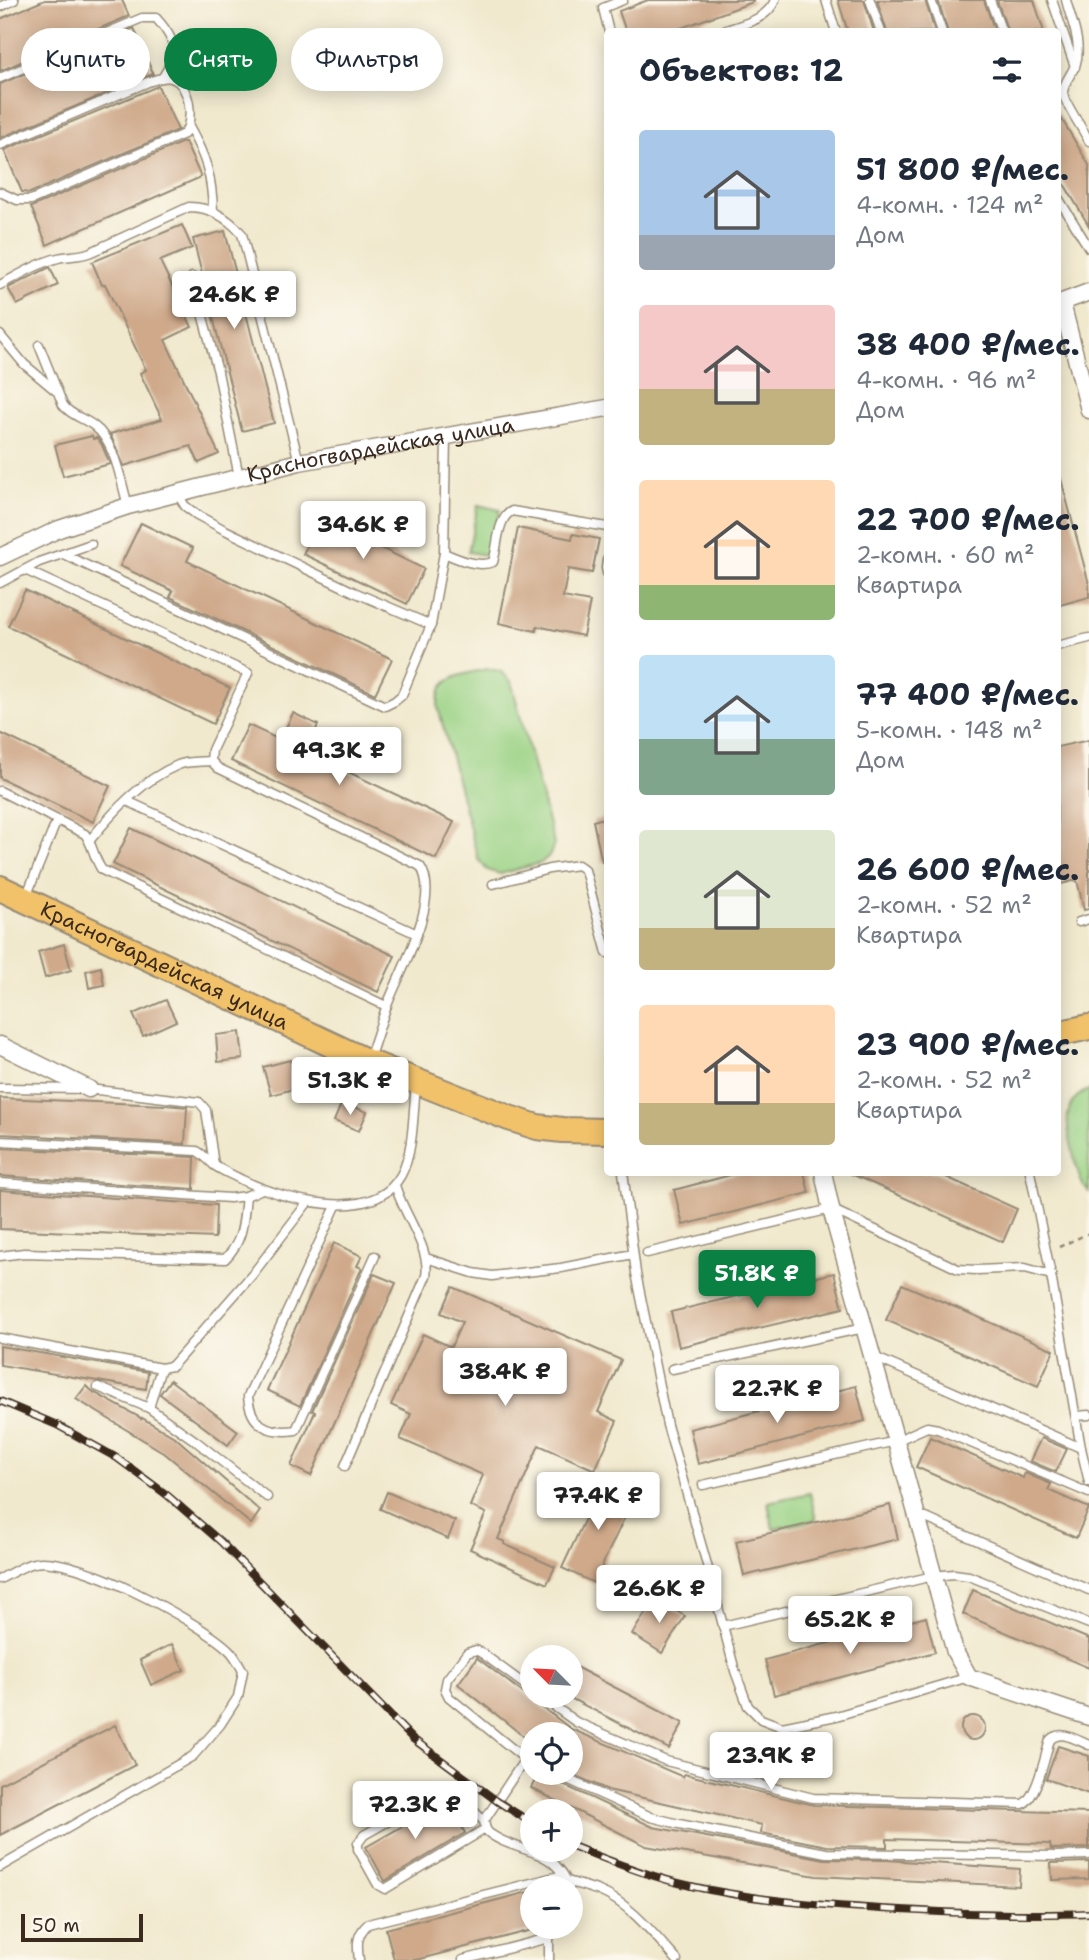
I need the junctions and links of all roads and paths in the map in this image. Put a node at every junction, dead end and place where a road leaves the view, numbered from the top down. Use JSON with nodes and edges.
{"nodes":[{"id":1,"x":14,"y":0,"type":"edge"},
{"id":2,"x":623,"y":0,"type":"edge"},
{"id":3,"x":775,"y":0,"type":"edge"},
{"id":4,"x":827,"y":0,"type":"edge"},
{"id":5,"x":870,"y":0,"type":"edge"},
{"id":6,"x":931,"y":0,"type":"edge"},
{"id":7,"x":990,"y":0,"type":"edge"},
{"id":8,"x":1052,"y":0,"type":"edge"},
{"id":9,"x":1066,"y":0,"type":"edge"},
{"id":10,"x":602,"y":4,"type":"edge"},
{"id":11,"x":0,"y":7,"type":"edge"},
{"id":12,"x":608,"y":28,"type":"edge"},
{"id":13,"x":731,"y":28,"type":"edge"},
{"id":14,"x":835,"y":28,"type":"edge"},
{"id":15,"x":880,"y":28,"type":"edge"},
{"id":16,"x":941,"y":28,"type":"edge"},
{"id":17,"x":1000,"y":28,"type":"edge"},
{"id":18,"x":1075,"y":67,"type":"junction"},
{"id":19,"x":0,"y":78,"type":"edge"},
{"id":20,"x":163,"y":78,"type":"junction"},
{"id":21,"x":189,"y":127,"type":"junction"},
{"id":22,"x":1089,"y":141,"type":"edge"},
{"id":23,"x":0,"y":145,"type":"edge"},
{"id":24,"x":0,"y":192,"type":"edge"},
{"id":25,"x":1061,"y":202,"type":"edge"},
{"id":26,"x":213,"y":211,"type":"junction"},
{"id":27,"x":1089,"y":248,"type":"edge"},
{"id":28,"x":192,"y":277,"type":"dead end"},
{"id":29,"x":0,"y":285,"type":"edge"},
{"id":30,"x":1089,"y":292,"type":"edge"},
{"id":31,"x":1061,"y":303,"type":"edge"},
{"id":32,"x":1061,"y":311,"type":"edge"},
{"id":33,"x":0,"y":335,"type":"edge"},
{"id":34,"x":39,"y":345,"type":"dead end"},
{"id":35,"x":58,"y":392,"type":"junction"},
{"id":36,"x":604,"y":409,"type":"edge"},
{"id":37,"x":1089,"y":410,"type":"edge"},
{"id":38,"x":446,"y":437,"type":"junction"},
{"id":39,"x":299,"y":461,"type":"junction"},
{"id":40,"x":239,"y":477,"type":"junction"},
{"id":41,"x":177,"y":493,"type":"junction"},
{"id":42,"x":128,"y":506,"type":"junction"},
{"id":43,"x":604,"y":526,"type":"edge"},
{"id":44,"x":91,"y":544,"type":"dead end"},
{"id":45,"x":444,"y":553,"type":"junction"},
{"id":46,"x":65,"y":555,"type":"junction"},
{"id":47,"x":0,"y":556,"type":"edge"},
{"id":48,"x":25,"y":570,"type":"junction"},
{"id":49,"x":0,"y":583,"type":"edge"},
{"id":50,"x":431,"y":625,"type":"junction"},
{"id":51,"x":1089,"y":638,"type":"edge"},
{"id":52,"x":1061,"y":645,"type":"edge"},
{"id":53,"x":211,"y":761,"type":"junction"},
{"id":54,"x":0,"y":791,"type":"edge"},
{"id":55,"x":127,"y":801,"type":"junction"},
{"id":56,"x":57,"y":820,"type":"junction"},
{"id":57,"x":90,"y":840,"type":"junction"},
{"id":58,"x":493,"y":884,"type":"dead end"},
{"id":59,"x":0,"y":888,"type":"edge"},
{"id":60,"x":25,"y":900,"type":"junction"},
{"id":61,"x":1089,"y":919,"type":"edge"},
{"id":62,"x":1079,"y":922,"type":"dead end"},
{"id":63,"x":416,"y":934,"type":"junction"},
{"id":64,"x":604,"y":942,"type":"edge"},
{"id":65,"x":386,"y":1006,"type":"junction"},
{"id":66,"x":1089,"y":1027,"type":"edge"},
{"id":67,"x":1061,"y":1033,"type":"edge"},
{"id":68,"x":0,"y":1045,"type":"edge"},
{"id":69,"x":368,"y":1062,"type":"junction"},
{"id":70,"x":416,"y":1082,"type":"junction"},
{"id":71,"x":0,"y":1088,"type":"edge"},
{"id":72,"x":89,"y":1089,"type":"junction"},
{"id":73,"x":604,"y":1131,"type":"edge"},
{"id":74,"x":0,"y":1141,"type":"edge"},
{"id":75,"x":214,"y":1165,"type":"junction"},
{"id":76,"x":623,"y":1176,"type":"edge"},
{"id":77,"x":824,"y":1176,"type":"edge"},
{"id":78,"x":1031,"y":1176,"type":"edge"},
{"id":79,"x":0,"y":1183,"type":"edge"},
{"id":80,"x":395,"y":1185,"type":"junction"},
{"id":81,"x":262,"y":1189,"type":"junction"},
{"id":82,"x":246,"y":1196,"type":"junction"},
{"id":83,"x":308,"y":1202,"type":"junction"},
{"id":84,"x":336,"y":1206,"type":"junction"},
{"id":85,"x":831,"y":1209,"type":"junction"},
{"id":86,"x":1089,"y":1233,"type":"edge"},
{"id":87,"x":646,"y":1253,"type":"dead end"},
{"id":88,"x":633,"y":1254,"type":"junction"},
{"id":89,"x":1047,"y":1254,"type":"junction"},
{"id":90,"x":0,"y":1256,"type":"edge"},
{"id":91,"x":375,"y":1256,"type":"dead end"},
{"id":92,"x":426,"y":1258,"type":"junction"},
{"id":93,"x":1051,"y":1275,"type":"junction"},
{"id":94,"x":864,"y":1328,"type":"junction"},
{"id":95,"x":0,"y":1338,"type":"edge"},
{"id":96,"x":872,"y":1356,"type":"junction"},
{"id":97,"x":162,"y":1368,"type":"junction"},
{"id":98,"x":672,"y":1369,"type":"dead end"},
{"id":99,"x":98,"y":1387,"type":"dead end"},
{"id":100,"x":149,"y":1408,"type":"junction"},
{"id":101,"x":1089,"y":1415,"type":"edge"},
{"id":102,"x":1076,"y":1416,"type":"junction"},
{"id":103,"x":896,"y":1441,"type":"junction"},
{"id":104,"x":1081,"y":1448,"type":"junction"},
{"id":105,"x":345,"y":1466,"type":"dead end"},
{"id":106,"x":1089,"y":1482,"type":"edge"},
{"id":107,"x":703,"y":1485,"type":"dead end"},
{"id":108,"x":1089,"y":1493,"type":"edge"},
{"id":109,"x":267,"y":1497,"type":"dead end"},
{"id":110,"x":916,"y":1514,"type":"junction"},
{"id":111,"x":933,"y":1576,"type":"junction"},
{"id":112,"x":0,"y":1579,"type":"edge"},
{"id":113,"x":1089,"y":1590,"type":"edge"},
{"id":114,"x":1089,"y":1624,"type":"edge"},
{"id":115,"x":723,"y":1626,"type":"junction"},
{"id":116,"x":969,"y":1677,"type":"junction"},
{"id":117,"x":520,"y":1681,"type":"edge"},
{"id":118,"x":557,"y":1708,"type":"edge"},
{"id":119,"x":1089,"y":1717,"type":"edge"},
{"id":120,"x":1089,"y":1745,"type":"edge"},
{"id":121,"x":520,"y":1755,"type":"edge"},
{"id":122,"x":520,"y":1773,"type":"edge"},
{"id":123,"x":580,"y":1785,"type":"edge"},
{"id":124,"x":485,"y":1825,"type":"junction"},
{"id":125,"x":1089,"y":1855,"type":"edge"},
{"id":126,"x":0,"y":1867,"type":"edge"},
{"id":127,"x":563,"y":1876,"type":"edge"},
{"id":128,"x":583,"y":1886,"type":"edge"},
{"id":129,"x":520,"y":1892,"type":"edge"},
{"id":130,"x":545,"y":1939,"type":"edge"},
{"id":131,"x":549,"y":1939,"type":"edge"},
{"id":132,"x":359,"y":1960,"type":"edge"},
{"id":133,"x":463,"y":1960,"type":"edge"},
{"id":134,"x":549,"y":1960,"type":"edge"},
{"id":135,"x":677,"y":1960,"type":"edge"}],
"edges":[{"from":1,"to":11,"type":"lane"},
{"from":2,"to":10,"type":"lane"},
{"from":3,"to":13,"type":"lane"},
{"from":4,"to":14,"type":"lane"},
{"from":5,"to":15,"type":"lane"},
{"from":6,"to":16,"type":"lane"},
{"from":7,"to":17,"type":"lane"},
{"from":8,"to":18,"type":"lane"},
{"from":9,"to":18,"type":"lane"},
{"from":10,"to":12,"type":"lane"},
{"from":18,"to":22,"type":"lane"},
{"from":19,"to":20,"type":"lane"},
{"from":20,"to":21,"type":"lane"},
{"from":20,"to":23,"type":"lane"},
{"from":21,"to":24,"type":"lane"},
{"from":21,"to":26,"type":"lane"},
{"from":25,"to":27,"type":"lane"},
{"from":26,"to":29,"type":"lane"},
{"from":26,"to":39,"type":"lane"},
{"from":28,"to":40,"type":"lane"},
{"from":30,"to":31,"type":"street"},
{"from":32,"to":37,"type":"street"},
{"from":33,"to":35,"type":"lane"},
{"from":34,"to":35,"type":"lane"},
{"from":35,"to":42,"type":"lane"},
{"from":36,"to":38,"type":"street","name":"Красногвардейская улица"},
{"from":38,"to":39,"type":"street","name":"Красногвардейская улица"},
{"from":38,"to":45,"type":"lane"},
{"from":39,"to":40,"type":"street","name":"Красногвардейская улица"},
{"from":40,"to":41,"type":"street","name":"Красногвардейская улица"},
{"from":41,"to":42,"type":"street","name":"Красногвардейская улица"},
{"from":41,"to":50,"type":"lane"},
{"from":42,"to":47,"type":"street","name":"Красногвардейская улица"},
{"from":43,"to":45,"type":"lane"},
{"from":44,"to":46,"type":"lane"},
{"from":45,"to":50,"type":"lane"},
{"from":46,"to":48,"type":"lane"},
{"from":46,"to":50,"type":"lane"},
{"from":48,"to":49,"type":"lane"},
{"from":48,"to":53,"type":"lane"},
{"from":51,"to":52,"type":"lane"},
{"from":53,"to":55,"type":"lane"},
{"from":53,"to":63,"type":"lane"},
{"from":54,"to":56,"type":"lane"},
{"from":55,"to":57,"type":"lane"},
{"from":55,"to":63,"type":"lane"},
{"from":56,"to":57,"type":"lane"},
{"from":56,"to":60,"type":"lane"},
{"from":57,"to":65,"type":"lane"},
{"from":58,"to":64,"type":"lane"},
{"from":59,"to":60,"type":"main road","name":"Красногвардейская улица"},
{"from":60,"to":69,"type":"main road","name":"Красногвардейская улица"},
{"from":61,"to":62,"type":"lane"},
{"from":63,"to":65,"type":"lane"},
{"from":65,"to":69,"type":"lane"},
{"from":66,"to":67,"type":"main road"},
{"from":68,"to":72,"type":"street"},
{"from":69,"to":70,"type":"main road","name":"Красногвардейская улица"},
{"from":70,"to":73,"type":"main road","name":"Красногвардейская улица"},
{"from":70,"to":80,"type":"lane"},
{"from":71,"to":72,"type":"lane"},
{"from":72,"to":75,"type":"lane"},
{"from":74,"to":75,"type":"lane"},
{"from":75,"to":81,"type":"lane"},
{"from":76,"to":88,"type":"lane"},
{"from":77,"to":85,"type":"street"},
{"from":78,"to":89,"type":"lane"},
{"from":79,"to":82,"type":"lane"},
{"from":80,"to":84,"type":"lane"},
{"from":80,"to":92,"type":"lane"},
{"from":81,"to":82,"type":"lane"},
{"from":81,"to":83,"type":"lane"},
{"from":82,"to":90,"type":"lane"},
{"from":83,"to":84,"type":"lane"},
{"from":83,"to":97,"type":"lane"},
{"from":84,"to":91,"type":"lane"},
{"from":85,"to":87,"type":"lane"},
{"from":85,"to":93,"type":"lane"},
{"from":85,"to":94,"type":"street"},
{"from":86,"to":89,"type":"path"},
{"from":88,"to":92,"type":"lane"},
{"from":88,"to":115,"type":"lane"},
{"from":89,"to":93,"type":"lane"},
{"from":92,"to":105,"type":"lane"},
{"from":93,"to":102,"type":"lane"},
{"from":94,"to":96,"type":"street"},
{"from":94,"to":98,"type":"lane"},
{"from":95,"to":97,"type":"lane"},
{"from":96,"to":103,"type":"street"},
{"from":96,"to":104,"type":"lane"},
{"from":97,"to":100,"type":"lane"},
{"from":99,"to":100,"type":"lane"},
{"from":100,"to":109,"type":"lane"},
{"from":101,"to":102,"type":"lane"},
{"from":102,"to":104,"type":"lane"},
{"from":103,"to":107,"type":"lane"},
{"from":103,"to":108,"type":"lane"},
{"from":103,"to":110,"type":"street"},
{"from":104,"to":106,"type":"lane"},
{"from":110,"to":111,"type":"street"},
{"from":110,"to":113,"type":"lane"},
{"from":111,"to":114,"type":"lane"},
{"from":111,"to":115,"type":"lane"},
{"from":111,"to":116,"type":"street"},
{"from":112,"to":126,"type":"lane"},
{"from":115,"to":116,"type":"lane"},
{"from":116,"to":119,"type":"street"},
{"from":117,"to":121,"type":"lane"},
{"from":118,"to":120,"type":"lane"},
{"from":122,"to":124,"type":"lane"},
{"from":123,"to":125,"type":"lane"},
{"from":124,"to":124,"type":"lane"},
{"from":124,"to":127,"type":"lane"},
{"from":128,"to":135,"type":"lane"},
{"from":129,"to":132,"type":"lane"},
{"from":130,"to":133,"type":"lane"},
{"from":131,"to":134,"type":"lane"}]}
